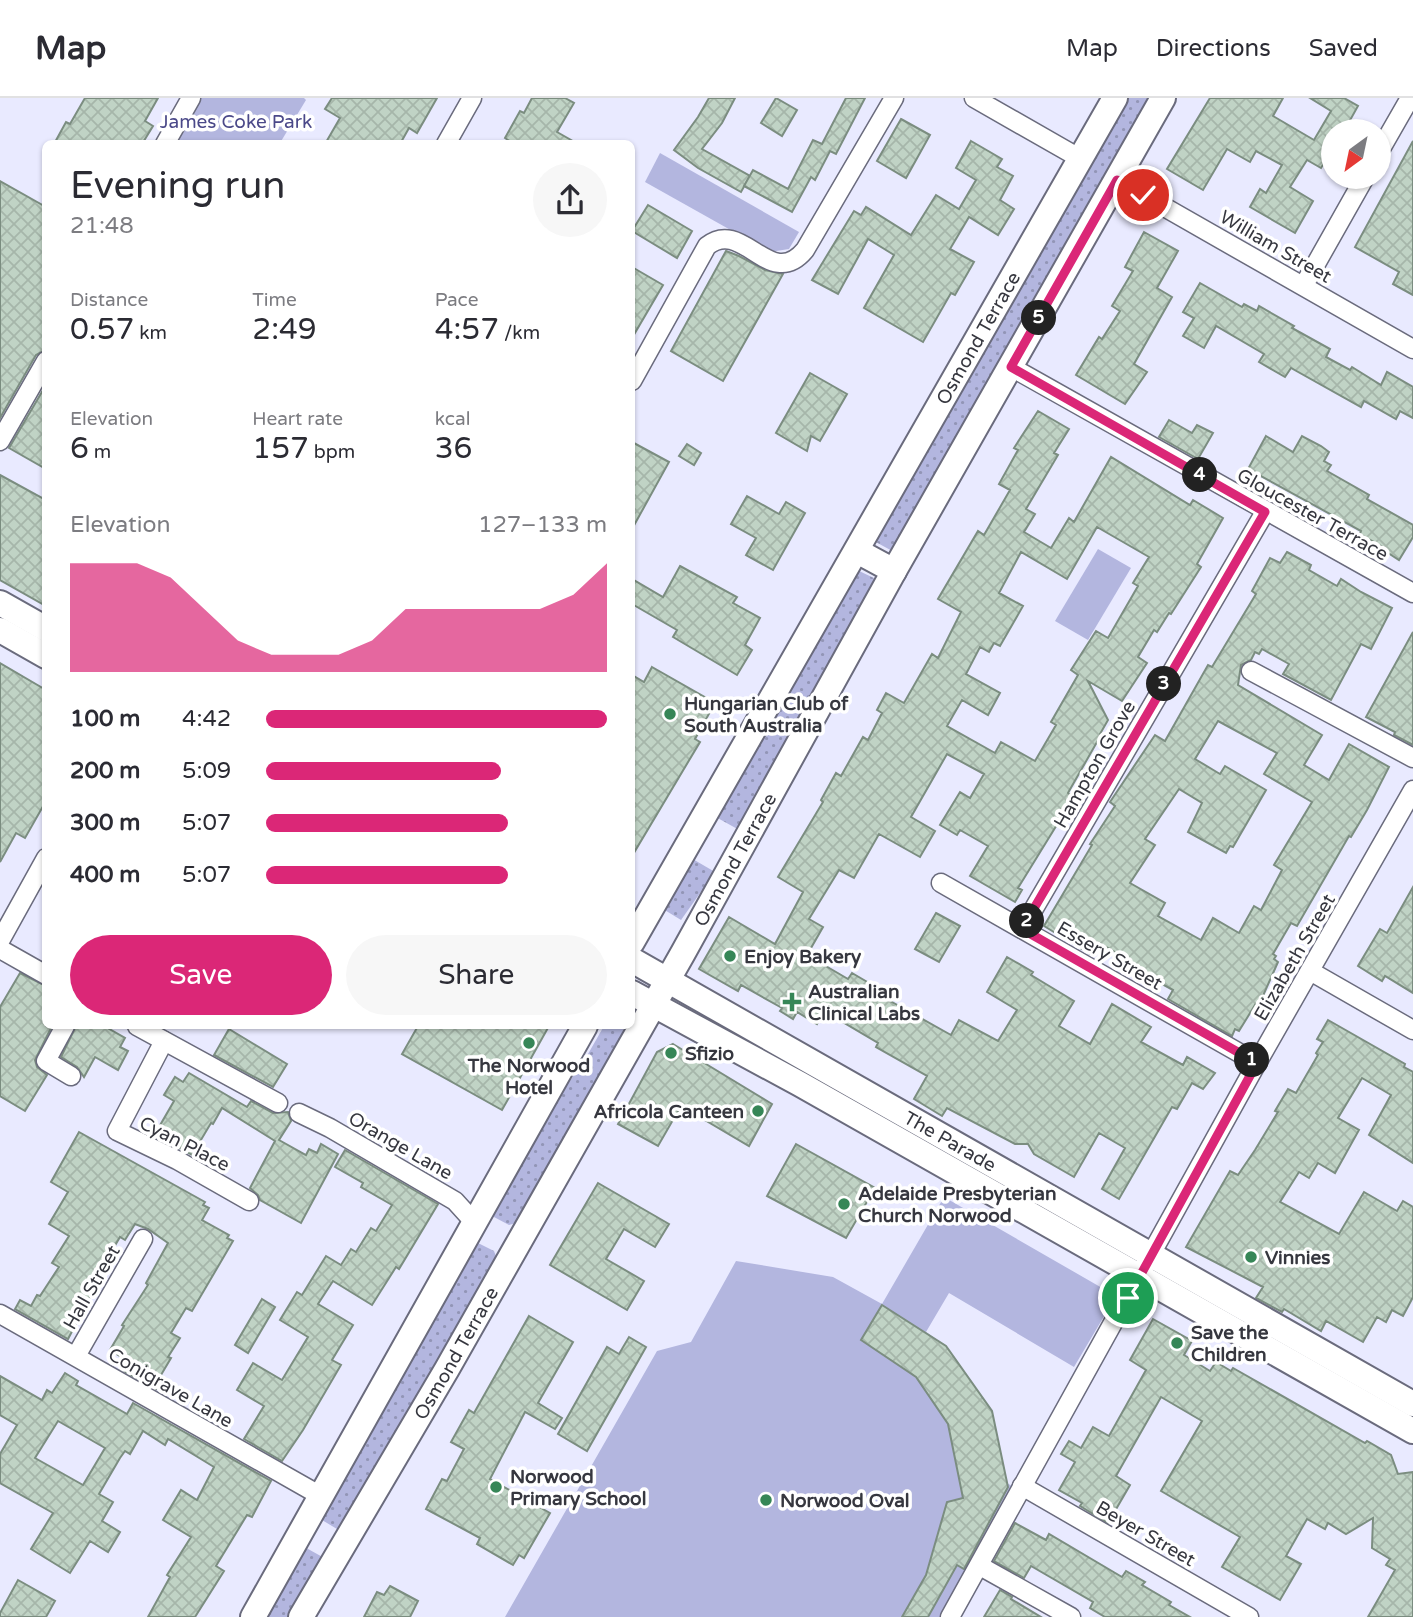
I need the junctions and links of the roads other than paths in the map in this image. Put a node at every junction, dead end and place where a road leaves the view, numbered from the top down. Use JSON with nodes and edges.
{"nodes":[{"id":1,"x":191,"y":98,"type":"edge"},
{"id":2,"x":472,"y":98,"type":"edge"},
{"id":3,"x":894,"y":98,"type":"edge"},
{"id":4,"x":974,"y":98,"type":"edge"},
{"id":5,"x":1115,"y":98,"type":"edge"},
{"id":6,"x":1163,"y":98,"type":"edge"},
{"id":7,"x":1410,"y":98,"type":"edge"},
{"id":8,"x":1391,"y":131,"type":"edge"},
{"id":9,"x":167,"y":140,"type":"edge"},
{"id":10,"x":448,"y":140,"type":"edge"},
{"id":11,"x":1080,"y":159,"type":"junction"},
{"id":12,"x":1117,"y":180,"type":"junction"},
{"id":13,"x":1358,"y":189,"type":"edge"},
{"id":14,"x":1304,"y":285,"type":"junction"},
{"id":15,"x":1413,"y":349,"type":"edge"},
{"id":16,"x":1011,"y":367,"type":"junction"},
{"id":17,"x":42,"y":368,"type":"edge"},
{"id":18,"x":635,"y":376,"type":"edge"},
{"id":19,"x":0,"y":441,"type":"edge"},
{"id":20,"x":1265,"y":512,"type":"junction"},
{"id":21,"x":858,"y":551,"type":"junction"},
{"id":22,"x":894,"y":571,"type":"junction"},
{"id":23,"x":1413,"y":593,"type":"edge"},
{"id":24,"x":0,"y":603,"type":"edge"},
{"id":25,"x":42,"y":627,"type":"edge"},
{"id":26,"x":0,"y":630,"type":"edge"},
{"id":27,"x":42,"y":654,"type":"edge"},
{"id":28,"x":1251,"y":671,"type":"dead end"},
{"id":29,"x":1413,"y":758,"type":"edge"},
{"id":30,"x":1413,"y":790,"type":"edge"},
{"id":31,"x":42,"y":865,"type":"edge"},
{"id":32,"x":941,"y":883,"type":"dead end"},
{"id":33,"x":1022,"y":929,"type":"junction"},
{"id":34,"x":635,"y":937,"type":"edge"},
{"id":35,"x":0,"y":941,"type":"edge"},
{"id":36,"x":0,"y":949,"type":"edge"},
{"id":37,"x":635,"y":962,"type":"edge"},
{"id":38,"x":1310,"y":971,"type":"junction"},
{"id":39,"x":42,"y":973,"type":"edge"},
{"id":40,"x":667,"y":980,"type":"junction"},
{"id":41,"x":642,"y":999,"type":"edge"},
{"id":42,"x":63,"y":1029,"type":"edge"},
{"id":43,"x":142,"y":1029,"type":"edge"},
{"id":44,"x":583,"y":1029,"type":"edge"},
{"id":45,"x":626,"y":1029,"type":"edge"},
{"id":46,"x":1413,"y":1030,"type":"edge"},
{"id":47,"x":164,"y":1041,"type":"junction"},
{"id":48,"x":1257,"y":1063,"type":"junction"},
{"id":49,"x":71,"y":1076,"type":"dead end"},
{"id":50,"x":278,"y":1102,"type":"dead end"},
{"id":51,"x":299,"y":1113,"type":"dead end"},
{"id":52,"x":909,"y":1131,"type":"junction"},
{"id":53,"x":248,"y":1201,"type":"dead end"},
{"id":54,"x":474,"y":1222,"type":"junction"},
{"id":55,"x":143,"y":1239,"type":"dead end"},
{"id":56,"x":1152,"y":1255,"type":"junction"},
{"id":57,"x":1140,"y":1278,"type":"junction"},
{"id":58,"x":0,"y":1314,"type":"edge"},
{"id":59,"x":76,"y":1356,"type":"junction"},
{"id":60,"x":1400,"y":1406,"type":"edge"},
{"id":61,"x":1413,"y":1431,"type":"edge"},
{"id":62,"x":1023,"y":1486,"type":"junction"},
{"id":63,"x":321,"y":1496,"type":"junction"},
{"id":64,"x":980,"y":1566,"type":"junction"},
{"id":65,"x":253,"y":1617,"type":"edge"},
{"id":66,"x":301,"y":1617,"type":"edge"},
{"id":67,"x":950,"y":1617,"type":"edge"},
{"id":68,"x":1071,"y":1617,"type":"edge"},
{"id":69,"x":1249,"y":1617,"type":"edge"}],
"edges":[{"from":1,"to":9,"type":"street"},
{"from":2,"to":10,"type":"street"},
{"from":3,"to":18,"type":"street"},
{"from":4,"to":11,"type":"street"},
{"from":5,"to":11,"type":"street","name":"Osmond Terrace"},
{"from":6,"to":12,"type":"street","name":"Osmond Terrace"},
{"from":7,"to":8,"type":"street"},
{"from":11,"to":21,"type":"street","name":"Osmond Terrace"},
{"from":12,"to":14,"type":"street","name":"William Street"},
{"from":12,"to":16,"type":"street","name":"Osmond Terrace"},
{"from":13,"to":14,"type":"street"},
{"from":14,"to":15,"type":"street","name":"William Street"},
{"from":16,"to":20,"type":"street","name":"Gloucester Terrace"},
{"from":16,"to":22,"type":"street","name":"Osmond Terrace"},
{"from":17,"to":19,"type":"street"},
{"from":20,"to":23,"type":"street","name":"Gloucester Terrace"},
{"from":20,"to":33,"type":"street","name":"Hampton Grove"},
{"from":21,"to":22,"type":"street"},
{"from":21,"to":34,"type":"street","name":"Osmond Terrace"},
{"from":22,"to":40,"type":"street","name":"Osmond Terrace"},
{"from":24,"to":25,"type":"street"},
{"from":26,"to":27,"type":"street"},
{"from":28,"to":29,"type":"street"},
{"from":30,"to":38,"type":"street","name":"Elizabeth Street"},
{"from":31,"to":35,"type":"street"},
{"from":32,"to":33,"type":"street","name":"Essery Street"},
{"from":33,"to":48,"type":"street","name":"Essery Street"},
{"from":36,"to":39,"type":"street"},
{"from":37,"to":40,"type":"street","name":"The Parade"},
{"from":38,"to":46,"type":"street"},
{"from":38,"to":48,"type":"street","name":"Elizabeth Street"},
{"from":40,"to":41,"type":"street","name":"Osmond Terrace"},
{"from":40,"to":52,"type":"street","name":"The Parade"},
{"from":41,"to":52,"type":"street","name":"The Parade"},
{"from":42,"to":49,"type":"street"},
{"from":43,"to":47,"type":"street"},
{"from":44,"to":54,"type":"street"},
{"from":45,"to":66,"type":"street","name":"Osmond Terrace"},
{"from":47,"to":50,"type":"street"},
{"from":47,"to":53,"type":"street","name":"Cyan Place"},
{"from":48,"to":56,"type":"street","name":"Elizabeth Street"},
{"from":51,"to":54,"type":"street","name":"Orange Lane"},
{"from":52,"to":56,"type":"street","name":"The Parade"},
{"from":52,"to":57,"type":"street","name":"The Parade"},
{"from":54,"to":63,"type":"street"},
{"from":55,"to":59,"type":"street","name":"Hall Street"},
{"from":56,"to":57,"type":"street","name":"Elizabeth Street"},
{"from":56,"to":60,"type":"street","name":"The Parade"},
{"from":57,"to":60,"type":"street","name":"The Parade"},
{"from":57,"to":62,"type":"street","name":"Elizabeth Street"},
{"from":58,"to":59,"type":"street","name":"Conigrave Lane"},
{"from":59,"to":63,"type":"street","name":"Conigrave Lane"},
{"from":60,"to":61,"type":"street","name":"The Parade"},
{"from":62,"to":64,"type":"street","name":"Elizabeth Street"},
{"from":62,"to":69,"type":"street","name":"Beyer Street"},
{"from":63,"to":65,"type":"street"},
{"from":64,"to":67,"type":"street","name":"Elizabeth Street"},
{"from":64,"to":68,"type":"street"}]}
